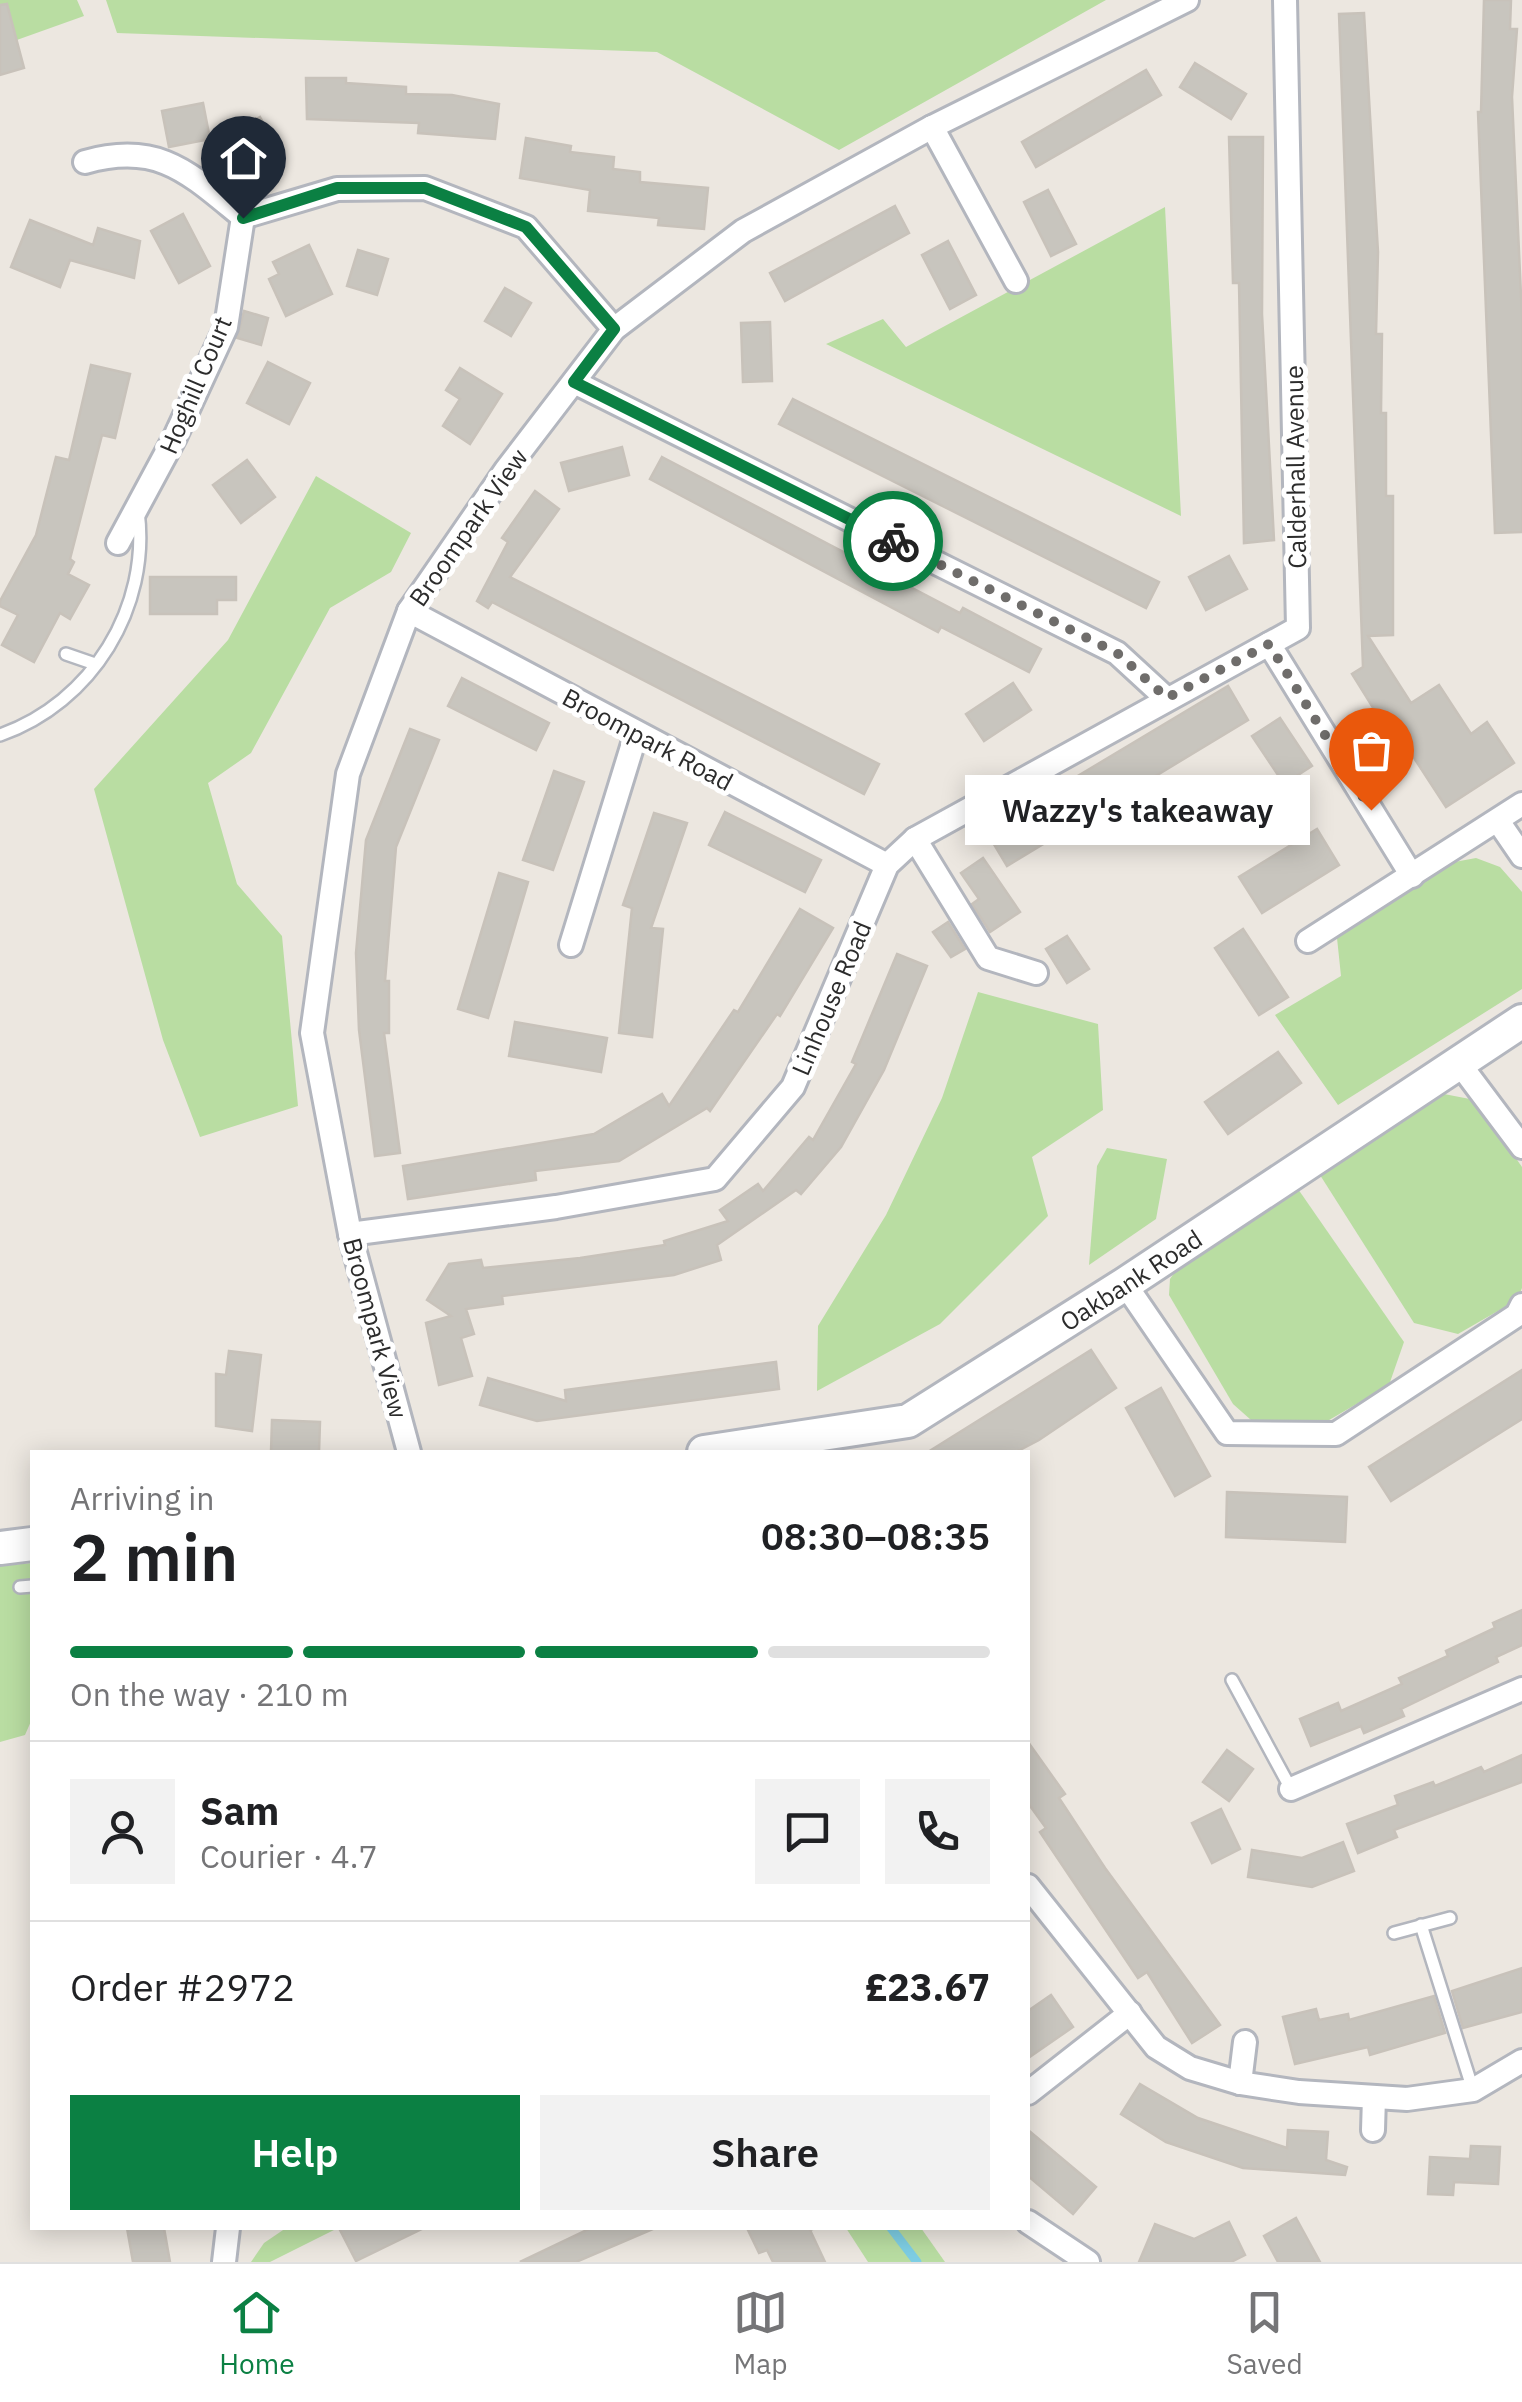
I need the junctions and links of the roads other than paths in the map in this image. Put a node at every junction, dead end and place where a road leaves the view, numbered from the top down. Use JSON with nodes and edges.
{"nodes":[{"id":1,"x":1187,"y":0,"type":"edge"},
{"id":2,"x":1285,"y":0,"type":"edge"},
{"id":3,"x":932,"y":127,"type":"junction"},
{"id":4,"x":86,"y":162,"type":"dead end"},
{"id":5,"x":243,"y":218,"type":"junction"},
{"id":6,"x":1016,"y":280,"type":"dead end"},
{"id":7,"x":614,"y":329,"type":"junction"},
{"id":8,"x":574,"y":382,"type":"junction"},
{"id":9,"x":138,"y":507,"type":"junction"},
{"id":10,"x":118,"y":543,"type":"dead end"},
{"id":11,"x":410,"y":611,"type":"junction"},
{"id":12,"x":1269,"y":644,"type":"junction"},
{"id":13,"x":66,"y":654,"type":"dead end"},
{"id":14,"x":95,"y":664,"type":"junction"},
{"id":15,"x":1167,"y":698,"type":"junction"},
{"id":16,"x":636,"y":734,"type":"junction"},
{"id":17,"x":0,"y":735,"type":"edge"},
{"id":18,"x":1522,"y":804,"type":"edge"},
{"id":19,"x":1498,"y":821,"type":"junction"},
{"id":20,"x":915,"y":838,"type":"junction"},
{"id":21,"x":1522,"y":856,"type":"edge"},
{"id":22,"x":887,"y":866,"type":"junction"},
{"id":23,"x":1412,"y":876,"type":"junction"},
{"id":24,"x":1308,"y":941,"type":"dead end"},
{"id":25,"x":571,"y":945,"type":"dead end"},
{"id":26,"x":1036,"y":973,"type":"dead end"},
{"id":27,"x":1522,"y":1021,"type":"edge"},
{"id":28,"x":1460,"y":1063,"type":"junction"},
{"id":29,"x":1522,"y":1147,"type":"edge"},
{"id":30,"x":350,"y":1234,"type":"junction"},
{"id":31,"x":1126,"y":1284,"type":"junction"},
{"id":32,"x":1522,"y":1304,"type":"edge"},
{"id":33,"x":408,"y":1450,"type":"edge"},
{"id":34,"x":731,"y":1450,"type":"edge"},
{"id":35,"x":30,"y":1544,"type":"edge"},
{"id":36,"x":0,"y":1548,"type":"edge"},
{"id":37,"x":1232,"y":1680,"type":"dead end"},
{"id":38,"x":1522,"y":1689,"type":"edge"},
{"id":39,"x":1291,"y":1789,"type":"joint"},
{"id":40,"x":1030,"y":1889,"type":"edge"},
{"id":41,"x":1450,"y":1918,"type":"dead end"},
{"id":42,"x":1421,"y":1925,"type":"junction"},
{"id":43,"x":1394,"y":1933,"type":"dead end"},
{"id":44,"x":1130,"y":2014,"type":"junction"},
{"id":45,"x":1246,"y":2042,"type":"dead end"},
{"id":46,"x":1522,"y":2061,"type":"edge"},
{"id":47,"x":1240,"y":2083,"type":"junction"},
{"id":48,"x":1030,"y":2090,"type":"edge"},
{"id":49,"x":1473,"y":2090,"type":"junction"},
{"id":50,"x":1374,"y":2097,"type":"junction"},
{"id":51,"x":1373,"y":2130,"type":"dead end"},
{"id":52,"x":1030,"y":2223,"type":"edge"},
{"id":53,"x":228,"y":2230,"type":"edge"},
{"id":54,"x":224,"y":2262,"type":"edge"},
{"id":55,"x":1088,"y":2262,"type":"edge"}],
"edges":[{"from":1,"to":3,"type":"street","name":"Broompark View"},
{"from":2,"to":12,"type":"street","name":"Calderhall Avenue"},
{"from":3,"to":6,"type":"street"},
{"from":3,"to":7,"type":"street","name":"Broompark View"},
{"from":4,"to":5,"type":"street"},
{"from":5,"to":7,"type":"street"},
{"from":5,"to":9,"type":"street","name":"Hoghill Court"},
{"from":7,"to":8,"type":"street","name":"Broompark View"},
{"from":8,"to":11,"type":"street","name":"Broompark View"},
{"from":8,"to":15,"type":"street"},
{"from":9,"to":10,"type":"street","name":"Hoghill Court"},
{"from":9,"to":14,"type":"lane"},
{"from":11,"to":16,"type":"street","name":"Broompark Road"},
{"from":11,"to":30,"type":"street","name":"Broompark View"},
{"from":12,"to":15,"type":"street","name":"Linhouse Road"},
{"from":12,"to":23,"type":"street"},
{"from":13,"to":14,"type":"lane"},
{"from":14,"to":17,"type":"lane"},
{"from":15,"to":20,"type":"street","name":"Linhouse Road"},
{"from":16,"to":22,"type":"street","name":"Broompark Road"},
{"from":16,"to":25,"type":"street"},
{"from":18,"to":19,"type":"street"},
{"from":19,"to":21,"type":"street"},
{"from":19,"to":23,"type":"street"},
{"from":20,"to":22,"type":"street","name":"Linhouse Road"},
{"from":20,"to":26,"type":"street"},
{"from":22,"to":30,"type":"street","name":"Linhouse Road"},
{"from":23,"to":24,"type":"street"},
{"from":27,"to":28,"type":"street","name":"Oakbank Road"},
{"from":28,"to":29,"type":"street"},
{"from":28,"to":31,"type":"street","name":"Oakbank Road"},
{"from":30,"to":33,"type":"street","name":"Broompark View"},
{"from":31,"to":32,"type":"street"},
{"from":31,"to":34,"type":"street","name":"Oakbank Road"},
{"from":35,"to":36,"type":"street"},
{"from":37,"to":39,"type":"lane"},
{"from":38,"to":39,"type":"street"},
{"from":40,"to":44,"type":"street"},
{"from":41,"to":42,"type":"lane"},
{"from":42,"to":43,"type":"lane"},
{"from":42,"to":49,"type":"lane"},
{"from":44,"to":47,"type":"street"},
{"from":44,"to":48,"type":"street"},
{"from":45,"to":47,"type":"street"},
{"from":46,"to":49,"type":"street"},
{"from":47,"to":50,"type":"street"},
{"from":49,"to":50,"type":"street"},
{"from":50,"to":51,"type":"street"},
{"from":52,"to":55,"type":"street"},
{"from":53,"to":54,"type":"street"}]}
